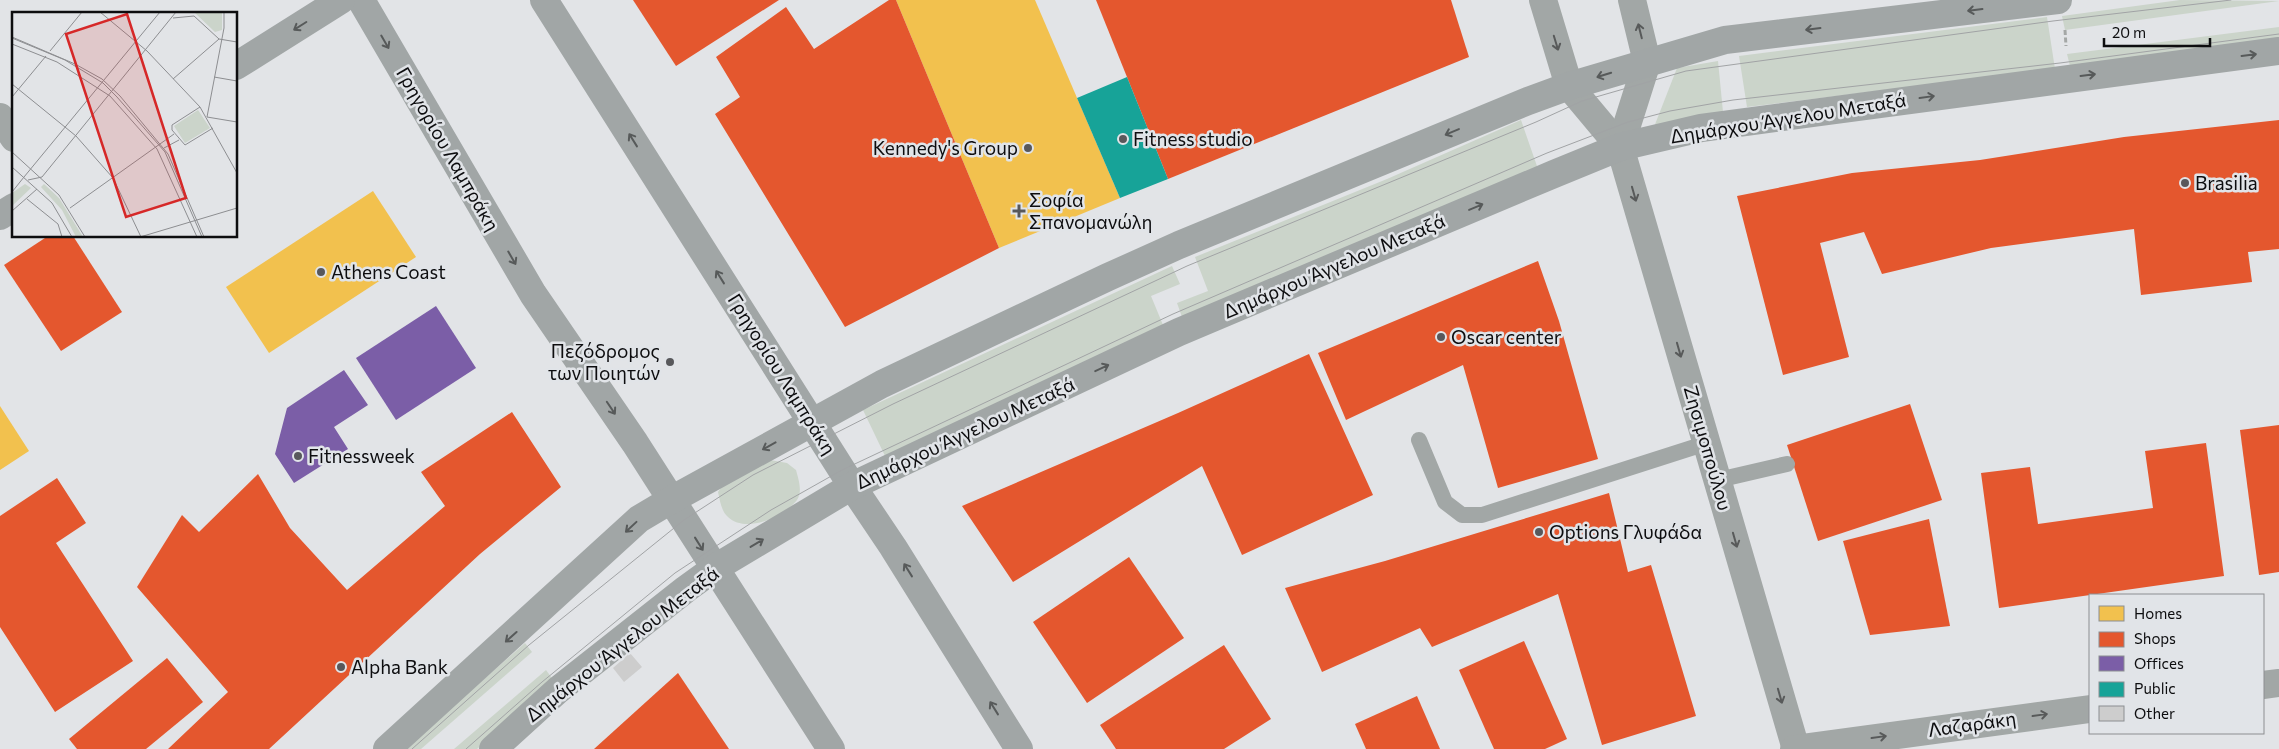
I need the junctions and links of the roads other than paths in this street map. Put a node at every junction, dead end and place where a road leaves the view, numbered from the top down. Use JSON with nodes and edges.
{"nodes":[{"id":1,"x":341,"y":0,"type":"edge"},
{"id":2,"x":361,"y":0,"type":"edge"},
{"id":3,"x":544,"y":0,"type":"edge"},
{"id":4,"x":1543,"y":0,"type":"edge"},
{"id":5,"x":1632,"y":0,"type":"edge"},
{"id":6,"x":2058,"y":0,"type":"edge"},
{"id":7,"x":2279,"y":51,"type":"edge"},
{"id":8,"x":1647,"y":62,"type":"junction"},
{"id":9,"x":238,"y":65,"type":"edge"},
{"id":10,"x":1569,"y":86,"type":"junction"},
{"id":11,"x":0,"y":117,"type":"edge"},
{"id":12,"x":12,"y":135,"type":"edge"},
{"id":13,"x":1620,"y":147,"type":"junction"},
{"id":14,"x":12,"y":208,"type":"edge"},
{"id":15,"x":0,"y":216,"type":"edge"},
{"id":16,"x":811,"y":422,"type":"junction"},
{"id":17,"x":1419,"y":440,"type":"dead end"},
{"id":18,"x":1706,"y":443,"type":"junction"},
{"id":19,"x":1787,"y":464,"type":"dead end"},
{"id":20,"x":1718,"y":480,"type":"junction"},
{"id":21,"x":852,"y":486,"type":"junction"},
{"id":22,"x":671,"y":500,"type":"junction"},
{"id":23,"x":715,"y":568,"type":"junction"},
{"id":24,"x":2279,"y":683,"type":"edge"},
{"id":25,"x":2264,"y":685,"type":"edge"},
{"id":26,"x":2089,"y":708,"type":"edge"},
{"id":27,"x":387,"y":749,"type":"edge"},
{"id":28,"x":493,"y":749,"type":"edge"},
{"id":29,"x":831,"y":749,"type":"edge"},
{"id":30,"x":1019,"y":749,"type":"edge"},
{"id":31,"x":1795,"y":749,"type":"edge"}],
"edges":[{"from":1,"to":9,"type":"street","one_way":true},
{"from":2,"to":22,"type":"street","name":"Γρηγορίου Λαμπράκη","one_way":true},
{"from":16,"to":3,"type":"street","name":"Γρηγορίου Λαμπράκη","one_way":true},
{"from":4,"to":10,"type":"street","name":"Ζησιμοπούλου","one_way":true},
{"from":8,"to":5,"type":"street","one_way":true},
{"from":6,"to":8,"type":"street","one_way":true},
{"from":13,"to":7,"type":"street","name":"Δημάρχου Άγγελου Μεταξά","one_way":true},
{"from":8,"to":10,"type":"street","one_way":true},
{"from":8,"to":13,"type":"street"},
{"from":10,"to":13,"type":"street","name":"Ζησιμοπούλου"},
{"from":10,"to":16,"type":"street","one_way":true},
{"from":11,"to":12,"type":"street"},
{"from":13,"to":18,"type":"street","name":"Ζησιμοπούλου","one_way":true},
{"from":21,"to":13,"type":"street","name":"Δημάρχου Άγγελου Μεταξά","one_way":true},
{"from":14,"to":15,"type":"street"},
{"from":16,"to":21,"type":"street","name":"Γρηγορίου Λαμπράκη"},
{"from":16,"to":22,"type":"street","one_way":true},
{"from":17,"to":18,"type":"lane"},
{"from":18,"to":20,"type":"street","name":"Ζησιμοπούλου"},
{"from":19,"to":20,"type":"lane"},
{"from":20,"to":31,"type":"street","name":"Ζησιμοπούλου","one_way":true},
{"from":23,"to":21,"type":"street","name":"Δημάρχου Άγγελου Μεταξά","one_way":true},
{"from":30,"to":21,"type":"street","name":"Γρηγορίου Λαμπράκη","one_way":true},
{"from":22,"to":23,"type":"street","name":"Γρηγορίου Λαμπράκη","one_way":true},
{"from":22,"to":27,"type":"street","one_way":true},
{"from":23,"to":28,"type":"street","name":"Δημάρχου Άγγελου Μεταξά"},
{"from":23,"to":29,"type":"street","name":"Γρηγορίου Λαμπράκη"},
{"from":24,"to":25,"type":"street"},
{"from":31,"to":26,"type":"street","name":"Λαζαράκη","one_way":true}]}
